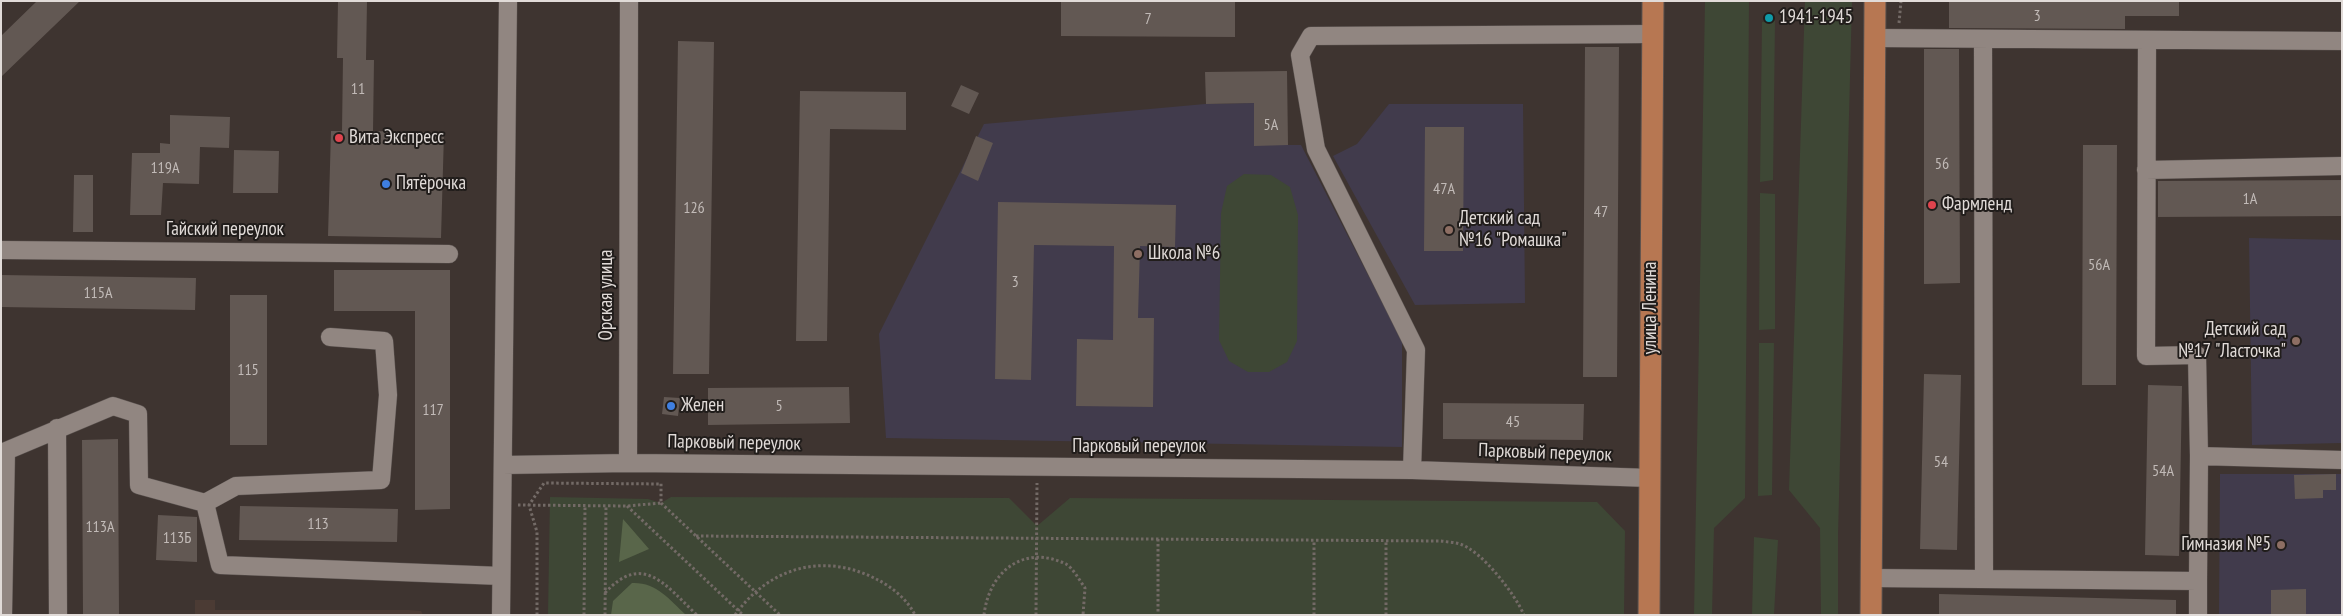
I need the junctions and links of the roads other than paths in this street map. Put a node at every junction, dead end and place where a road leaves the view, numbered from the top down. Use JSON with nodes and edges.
{"nodes":[{"id":1,"x":508,"y":1,"type":"edge"},
{"id":2,"x":629,"y":1,"type":"edge"},
{"id":3,"x":1654,"y":1,"type":"edge"},
{"id":4,"x":1875,"y":1,"type":"edge"},
{"id":5,"x":1653,"y":34,"type":"junction"},
{"id":6,"x":1875,"y":38,"type":"junction"},
{"id":7,"x":1983,"y":39,"type":"junction"},
{"id":8,"x":2147,"y":40,"type":"junction"},
{"id":9,"x":2342,"y":41,"type":"edge"},
{"id":10,"x":2342,"y":166,"type":"edge"},
{"id":11,"x":2146,"y":170,"type":"junction"},
{"id":12,"x":1,"y":250,"type":"edge"},
{"id":13,"x":449,"y":254,"type":"dead end"},
{"id":14,"x":330,"y":337,"type":"dead end"},
{"id":15,"x":57,"y":428,"type":"junction"},
{"id":16,"x":2199,"y":456,"type":"junction"},
{"id":17,"x":2342,"y":460,"type":"edge"},
{"id":18,"x":628,"y":463,"type":"junction"},
{"id":19,"x":503,"y":465,"type":"junction"},
{"id":20,"x":1412,"y":470,"type":"junction"},
{"id":21,"x":1650,"y":478,"type":"junction"},
{"id":22,"x":205,"y":503,"type":"junction"},
{"id":23,"x":501,"y":576,"type":"junction"},
{"id":24,"x":1872,"y":578,"type":"junction"},
{"id":25,"x":1984,"y":579,"type":"junction"},
{"id":26,"x":2198,"y":581,"type":"junction"},
{"id":27,"x":3,"y":615,"type":"edge"},
{"id":28,"x":58,"y":615,"type":"edge"},
{"id":29,"x":501,"y":615,"type":"edge"},
{"id":30,"x":1650,"y":615,"type":"edge"},
{"id":31,"x":1871,"y":615,"type":"edge"},
{"id":32,"x":2198,"y":615,"type":"edge"}],
"edges":[{"from":1,"to":19,"type":"street"},
{"from":2,"to":18,"type":"street","name":"Орская улица"},
{"from":3,"to":5,"type":"main road","name":"улица Ленина"},
{"from":4,"to":6,"type":"main road"},
{"from":5,"to":20,"type":"street"},
{"from":5,"to":21,"type":"main road","name":"улица Ленина"},
{"from":6,"to":7,"type":"street"},
{"from":6,"to":24,"type":"main road"},
{"from":7,"to":8,"type":"street"},
{"from":7,"to":25,"type":"street"},
{"from":8,"to":9,"type":"street"},
{"from":8,"to":11,"type":"street"},
{"from":10,"to":11,"type":"street"},
{"from":11,"to":16,"type":"street"},
{"from":12,"to":13,"type":"street","name":"Гайский переулок"},
{"from":14,"to":22,"type":"street"},
{"from":15,"to":22,"type":"street"},
{"from":15,"to":27,"type":"street"},
{"from":15,"to":28,"type":"street"},
{"from":16,"to":17,"type":"street"},
{"from":16,"to":26,"type":"street"},
{"from":18,"to":19,"type":"street"},
{"from":18,"to":20,"type":"street","name":"Парковый переулок"},
{"from":19,"to":23,"type":"street"},
{"from":20,"to":21,"type":"street","name":"Парковый переулок"},
{"from":21,"to":30,"type":"main road","name":"улица Ленина"},
{"from":22,"to":23,"type":"street"},
{"from":23,"to":29,"type":"street"},
{"from":24,"to":25,"type":"street"},
{"from":24,"to":31,"type":"main road"},
{"from":25,"to":26,"type":"street"},
{"from":26,"to":32,"type":"street"}]}
